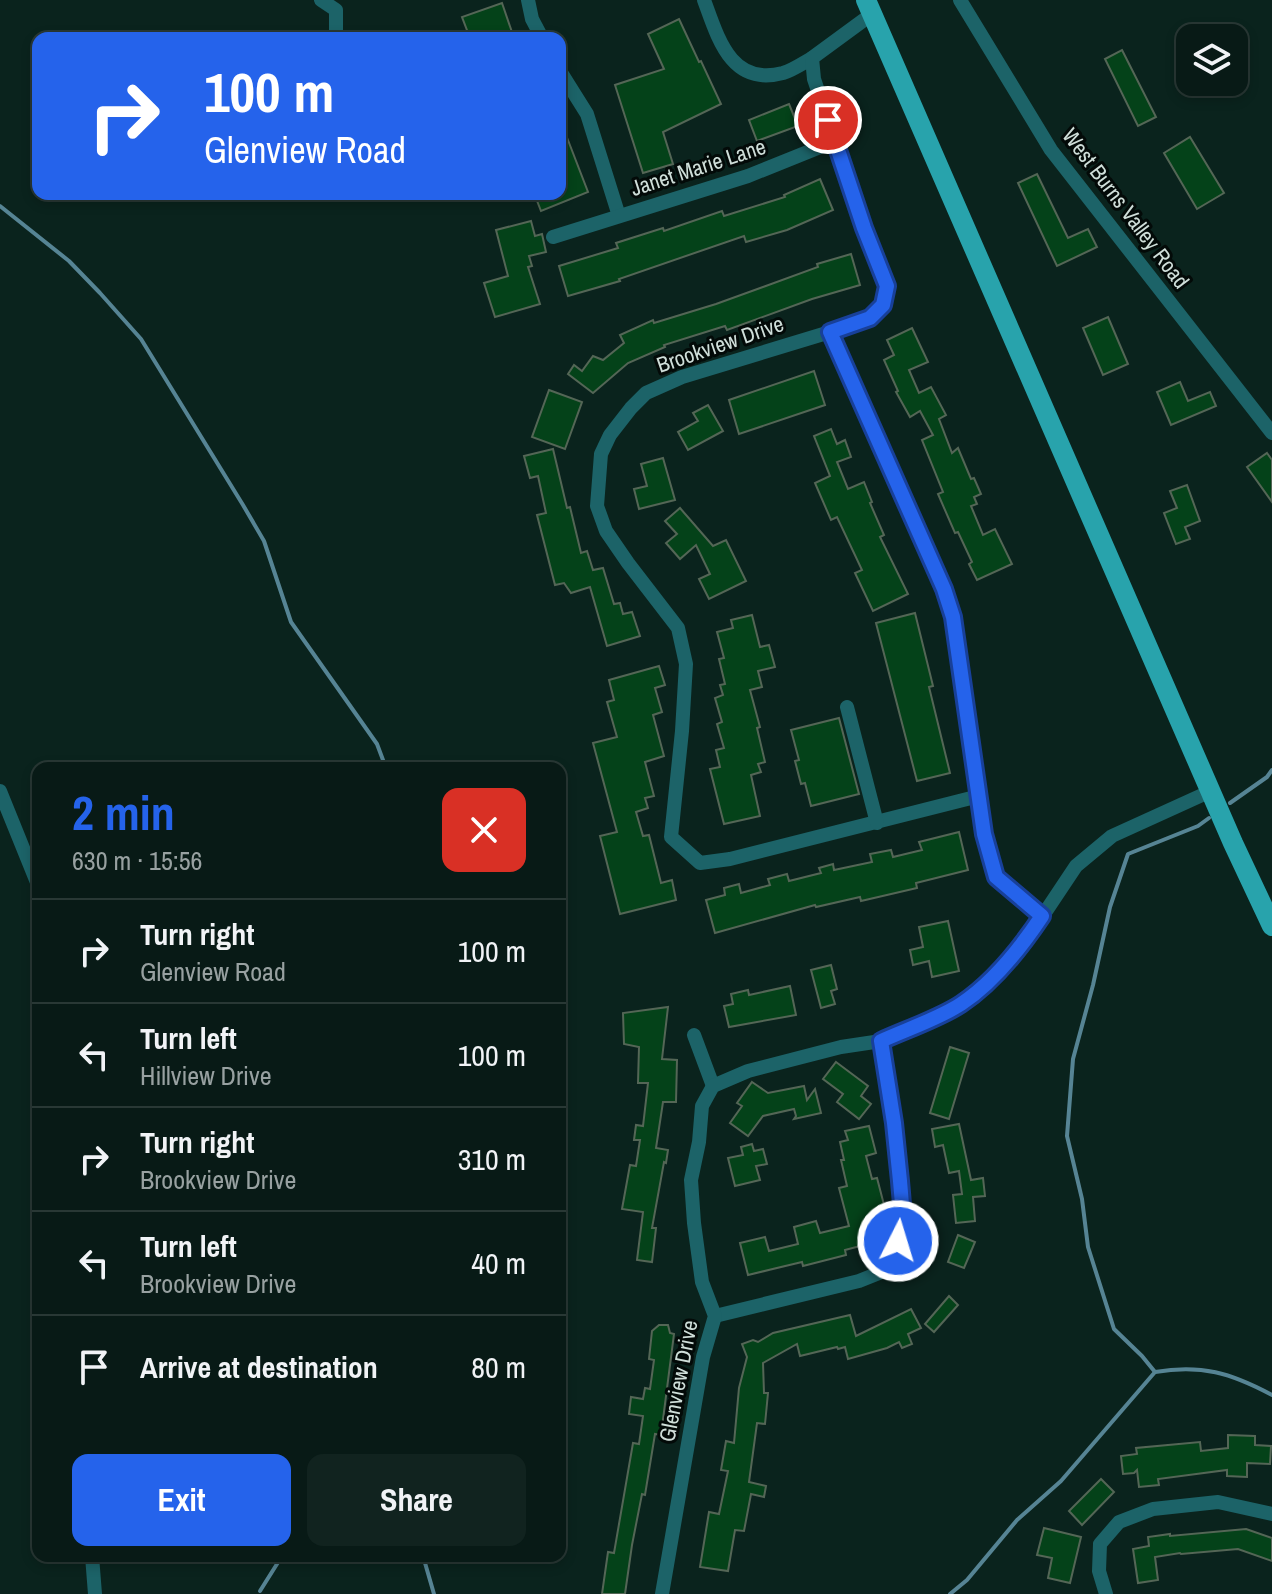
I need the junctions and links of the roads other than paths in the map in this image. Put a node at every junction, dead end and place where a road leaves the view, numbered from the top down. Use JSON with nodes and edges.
{"nodes":[{"id":1,"x":321,"y":0,"type":"edge"},
{"id":2,"x":528,"y":0,"type":"edge"},
{"id":3,"x":704,"y":0,"type":"edge"},
{"id":4,"x":960,"y":0,"type":"edge"},
{"id":5,"x":868,"y":4,"type":"edge"},
{"id":6,"x":336,"y":32,"type":"edge"},
{"id":7,"x":539,"y":32,"type":"edge"},
{"id":8,"x":812,"y":58,"type":"junction"},
{"id":9,"x":566,"y":81,"type":"edge"},
{"id":10,"x":835,"y":141,"type":"junction"},
{"id":11,"x":619,"y":216,"type":"junction"},
{"id":12,"x":553,"y":237,"type":"dead end"},
{"id":13,"x":830,"y":332,"type":"junction"},
{"id":14,"x":1272,"y":433,"type":"edge"},
{"id":15,"x":847,"y":707,"type":"dead end"},
{"id":16,"x":0,"y":791,"type":"edge"},
{"id":17,"x":1211,"y":791,"type":"junction"},
{"id":18,"x":979,"y":796,"type":"junction"},
{"id":19,"x":877,"y":823,"type":"junction"},
{"id":20,"x":32,"y":870,"type":"edge"},
{"id":21,"x":1042,"y":916,"type":"junction"},
{"id":22,"x":1272,"y":926,"type":"edge"},
{"id":23,"x":694,"y":1035,"type":"dead end"},
{"id":24,"x":881,"y":1041,"type":"junction"},
{"id":25,"x":713,"y":1086,"type":"junction"},
{"id":26,"x":715,"y":1316,"type":"junction"},
{"id":27,"x":1272,"y":1514,"type":"edge"},
{"id":28,"x":92,"y":1562,"type":"edge"},
{"id":29,"x":95,"y":1594,"type":"edge"},
{"id":30,"x":662,"y":1594,"type":"edge"},
{"id":31,"x":1106,"y":1594,"type":"edge"}],
"edges":[{"from":1,"to":6,"type":"street"},
{"from":2,"to":7,"type":"street"},
{"from":3,"to":8,"type":"street"},
{"from":4,"to":14,"type":"street","name":"West Burns Valley Road"},
{"from":5,"to":8,"type":"street"},
{"from":5,"to":17,"type":"main road"},
{"from":8,"to":10,"type":"street","name":"Brookview Drive"},
{"from":9,"to":11,"type":"street","name":"Janet Marie Lane"},
{"from":10,"to":11,"type":"street","name":"Janet Marie Lane"},
{"from":10,"to":13,"type":"street","name":"Brookview Drive"},
{"from":11,"to":12,"type":"street","name":"Janet Marie Lane"},
{"from":13,"to":18,"type":"street"},
{"from":13,"to":19,"type":"street","name":"Brookview Drive"},
{"from":15,"to":19,"type":"street"},
{"from":16,"to":20,"type":"street"},
{"from":17,"to":21,"type":"street"},
{"from":17,"to":22,"type":"main road"},
{"from":18,"to":19,"type":"street","name":"Brookview Drive"},
{"from":18,"to":21,"type":"street"},
{"from":21,"to":24,"type":"street"},
{"from":23,"to":25,"type":"street"},
{"from":24,"to":25,"type":"street"},
{"from":24,"to":26,"type":"street"},
{"from":25,"to":26,"type":"street","name":"Glenview Drive"},
{"from":26,"to":30,"type":"street","name":"Glenview Drive"},
{"from":27,"to":31,"type":"street"},
{"from":28,"to":29,"type":"street"}]}
